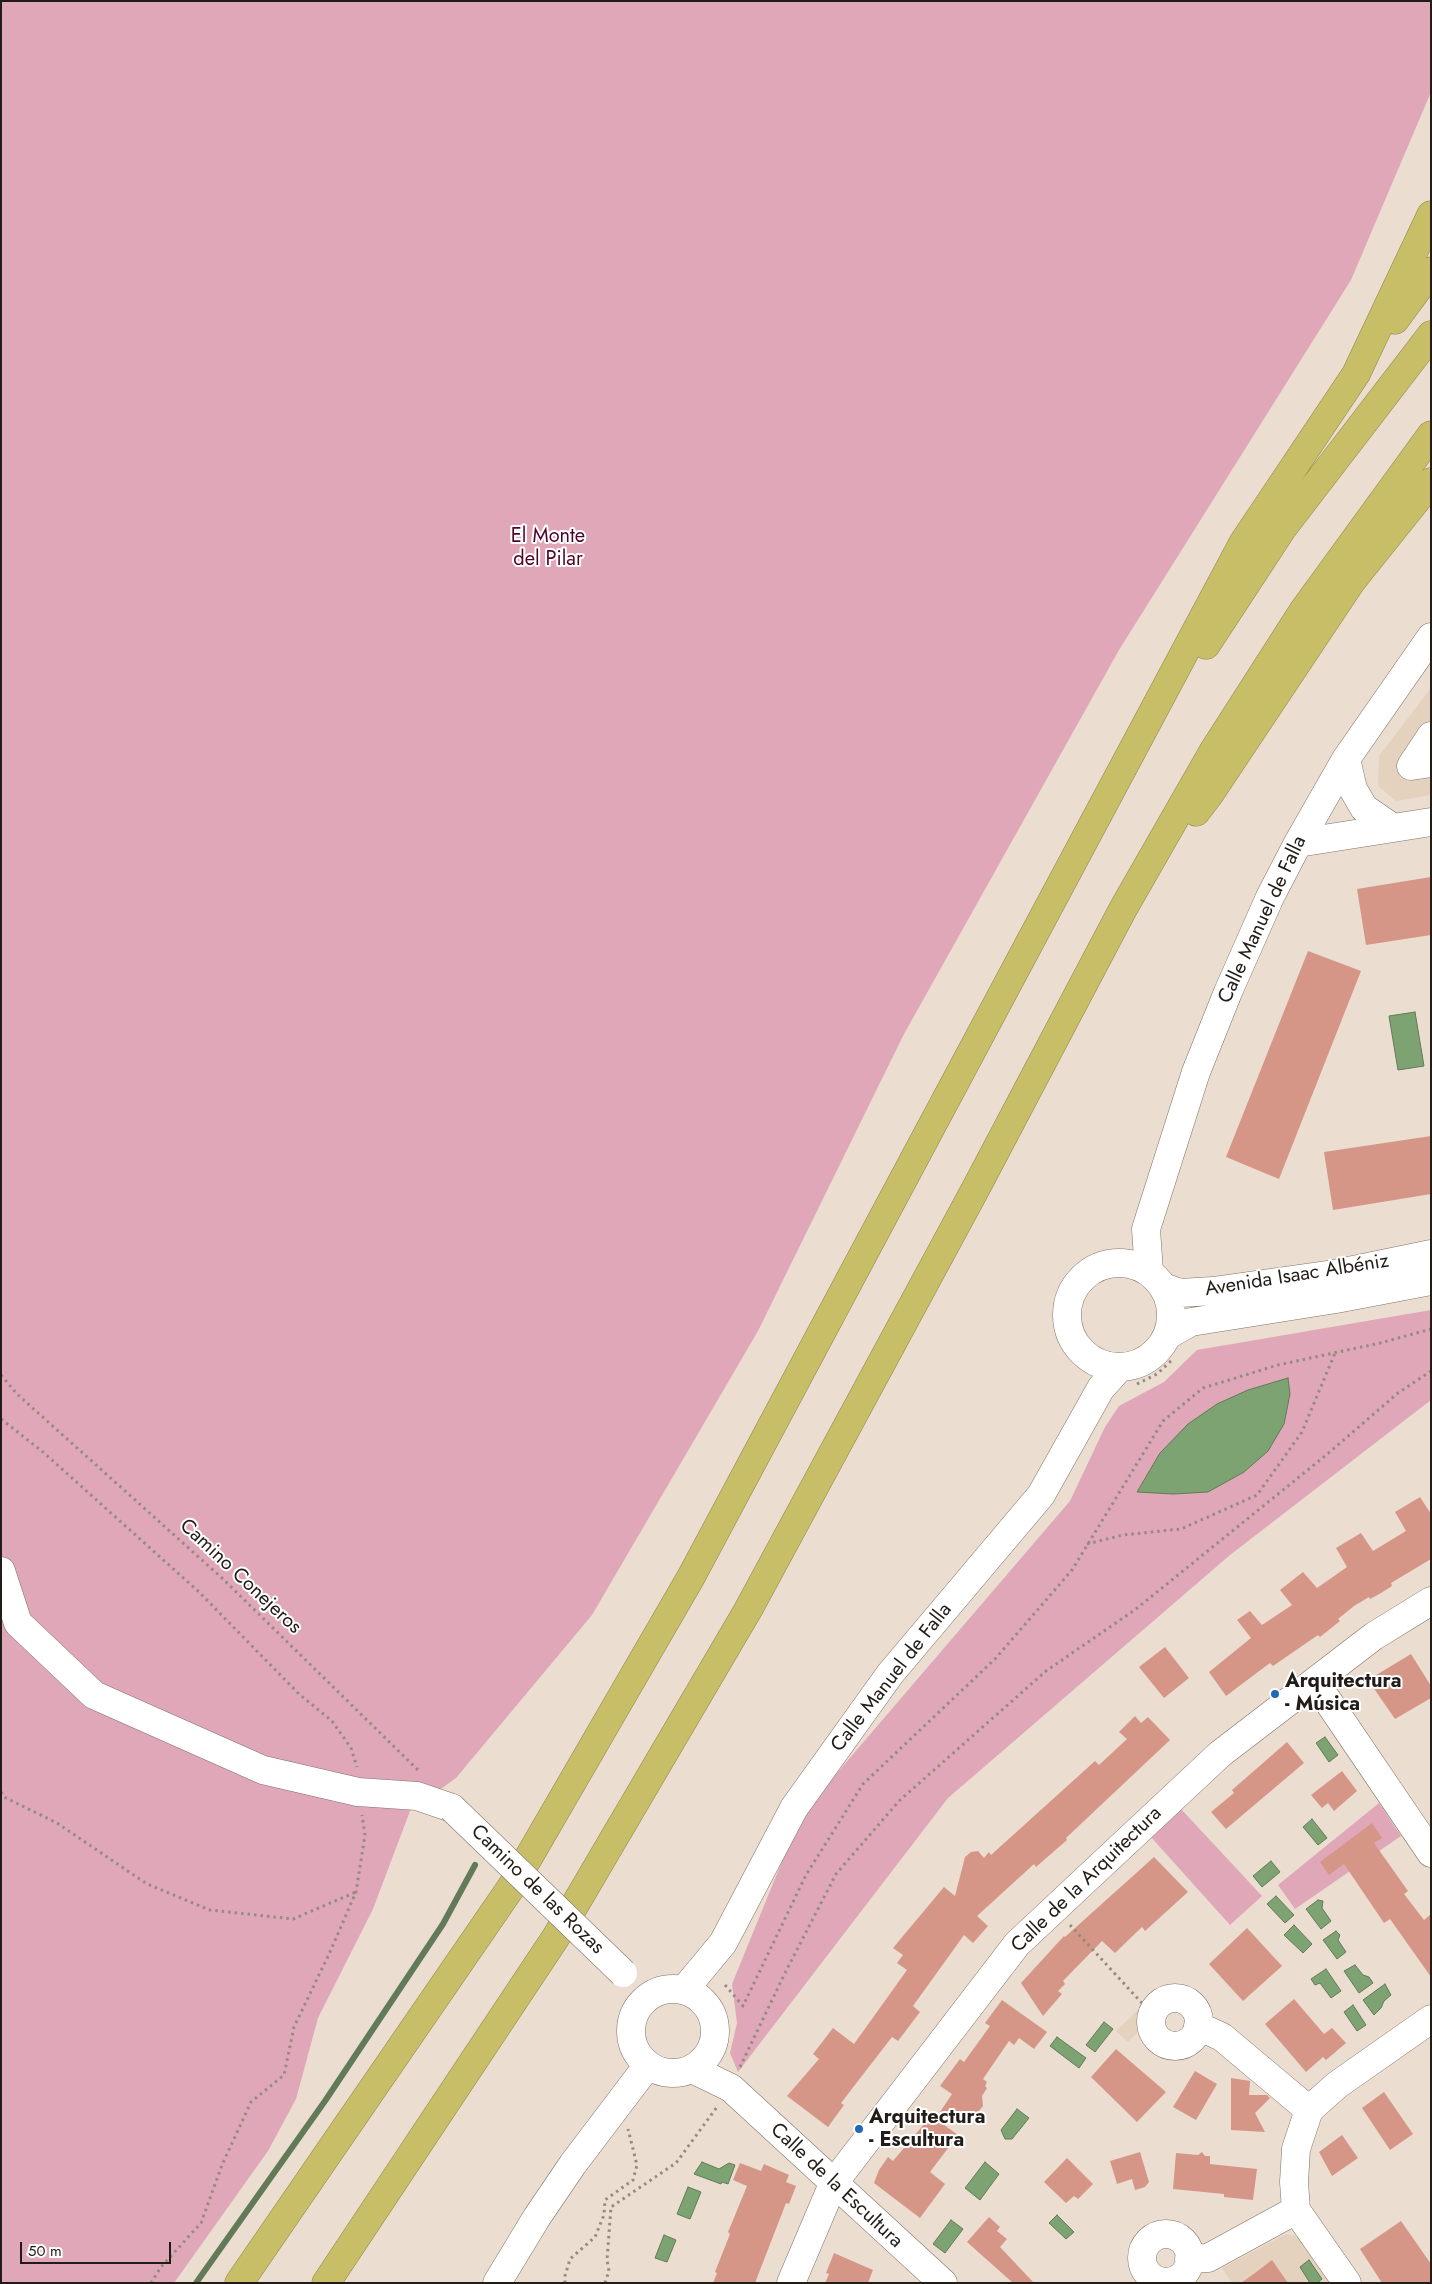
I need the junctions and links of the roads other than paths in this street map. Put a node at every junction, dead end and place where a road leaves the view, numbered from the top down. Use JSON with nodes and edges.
{"nodes":[{"id":1,"x":1431,"y":216,"type":"edge"},
{"id":2,"x":1431,"y":271,"type":"edge"},
{"id":3,"x":1431,"y":335,"type":"edge"},
{"id":4,"x":1356,"y":374,"type":"junction"},
{"id":5,"x":1431,"y":435,"type":"edge"},
{"id":6,"x":1431,"y":482,"type":"edge"},
{"id":7,"x":1431,"y":496,"type":"edge"},
{"id":8,"x":1350,"y":582,"type":"junction"},
{"id":9,"x":1431,"y":637,"type":"edge"},
{"id":10,"x":1431,"y":736,"type":"edge"},
{"id":11,"x":1346,"y":759,"type":"junction"},
{"id":12,"x":1431,"y":763,"type":"edge"},
{"id":13,"x":1098,"y":813,"type":"junction"},
{"id":14,"x":1431,"y":822,"type":"edge"},
{"id":15,"x":1393,"y":828,"type":"junction"},
{"id":16,"x":1298,"y":843,"type":"junction"},
{"id":17,"x":1142,"y":876,"type":"junction"},
{"id":18,"x":1146,"y":1229,"type":"junction"},
{"id":19,"x":1431,"y":1254,"type":"edge"},
{"id":20,"x":1114,"y":1263,"type":"junction"},
{"id":21,"x":1156,"y":1280,"type":"junction"},
{"id":22,"x":1431,"y":1281,"type":"edge"},
{"id":23,"x":1168,"y":1335,"type":"junction"},
{"id":24,"x":1085,"y":1354,"type":"junction"},
{"id":25,"x":1120,"y":1367,"type":"junction"},
{"id":26,"x":1079,"y":1424,"type":"junction"},
{"id":27,"x":1,"y":1571,"type":"edge"},
{"id":28,"x":1431,"y":1601,"type":"edge"},
{"id":29,"x":9,"y":1620,"type":"edge"},
{"id":30,"x":1315,"y":1682,"type":"junction"},
{"id":31,"x":1431,"y":1853,"type":"edge"},
{"id":32,"x":723,"y":1943,"type":"junction"},
{"id":33,"x":684,"y":1990,"type":"junction"},
{"id":34,"x":647,"y":1997,"type":"junction"},
{"id":35,"x":708,"y":2006,"type":"junction"},
{"id":36,"x":1152,"y":2014,"type":"road end"},
{"id":37,"x":1431,"y":2019,"type":"edge"},
{"id":38,"x":711,"y":2050,"type":"junction"},
{"id":39,"x":648,"y":2065,"type":"junction"},
{"id":40,"x":692,"y":2069,"type":"junction"},
{"id":41,"x":731,"y":2088,"type":"junction"},
{"id":42,"x":1309,"y":2110,"type":"junction"},
{"id":43,"x":833,"y":2184,"type":"junction"},
{"id":44,"x":1296,"y":2210,"type":"junction"},
{"id":45,"x":1189,"y":2259,"type":"dead end"},
{"id":46,"x":240,"y":2283,"type":"edge"},
{"id":47,"x":326,"y":2283,"type":"edge"},
{"id":48,"x":497,"y":2283,"type":"edge"},
{"id":49,"x":791,"y":2283,"type":"edge"},
{"id":50,"x":943,"y":2283,"type":"edge"},
{"id":51,"x":1348,"y":2283,"type":"edge"}],
"edges":[{"from":1,"to":4,"type":"highway"},
{"from":2,"to":4,"type":"highway"},
{"from":3,"to":13,"type":"highway"},
{"from":4,"to":13,"type":"highway"},
{"from":5,"to":17,"type":"highway"},
{"from":6,"to":8,"type":"highway"},
{"from":7,"to":8,"type":"highway"},
{"from":8,"to":17,"type":"highway"},
{"from":9,"to":11,"type":"street","name":"Calle Manuel de Falla"},
{"from":10,"to":12,"type":"street"},
{"from":11,"to":15,"type":"street"},
{"from":11,"to":16,"type":"street","name":"Calle Manuel de Falla"},
{"from":13,"to":46,"type":"highway"},
{"from":14,"to":15,"type":"street"},
{"from":15,"to":16,"type":"street"},
{"from":16,"to":18,"type":"street","name":"Calle Manuel de Falla"},
{"from":17,"to":47,"type":"highway"},
{"from":18,"to":20,"type":"street","name":"Calle Manuel de Falla"},
{"from":18,"to":21,"type":"street","name":"Calle Manuel de Falla"},
{"from":19,"to":21,"type":"street","name":"Avenida Isaac Albéniz"},
{"from":20,"to":21,"type":"street"},
{"from":20,"to":24,"type":"street"},
{"from":21,"to":23,"type":"street"},
{"from":22,"to":23,"type":"street","name":"Avenida Isaac Albéniz"},
{"from":23,"to":25,"type":"street"},
{"from":24,"to":25,"type":"street"},
{"from":24,"to":26,"type":"street","name":"Calle Manuel de Falla"},
{"from":25,"to":26,"type":"street","name":"Calle Manuel de Falla"},
{"from":26,"to":32,"type":"street","name":"Calle Manuel de Falla"},
{"from":27,"to":29,"type":"street"},
{"from":28,"to":30,"type":"street","name":"Calle de la Arquitectura"},
{"from":29,"to":34,"type":"street","name":"Camino de las Rozas","bridge":true},
{"from":30,"to":31,"type":"street"},
{"from":30,"to":43,"type":"street","name":"Calle de la Arquitectura"},
{"from":32,"to":33,"type":"street","name":"Calle Manuel de Falla"},
{"from":32,"to":35,"type":"street","name":"Calle Manuel de Falla"},
{"from":33,"to":34,"type":"street"},
{"from":33,"to":35,"type":"street"},
{"from":34,"to":39,"type":"street"},
{"from":35,"to":38,"type":"street"},
{"from":36,"to":42,"type":"street"},
{"from":37,"to":42,"type":"street"},
{"from":38,"to":40,"type":"street"},
{"from":38,"to":41,"type":"street","name":"Calle de la Escultura"},
{"from":39,"to":40,"type":"street"},
{"from":39,"to":48,"type":"street"},
{"from":40,"to":41,"type":"street","name":"Calle de la Escultura"},
{"from":41,"to":43,"type":"street","name":"Calle de la Escultura"},
{"from":42,"to":44,"type":"street"},
{"from":43,"to":49,"type":"street","name":"Calle de la Arquitectura"},
{"from":43,"to":50,"type":"street","name":"Calle de la Escultura"},
{"from":44,"to":45,"type":"street"},
{"from":44,"to":51,"type":"street"}]}
